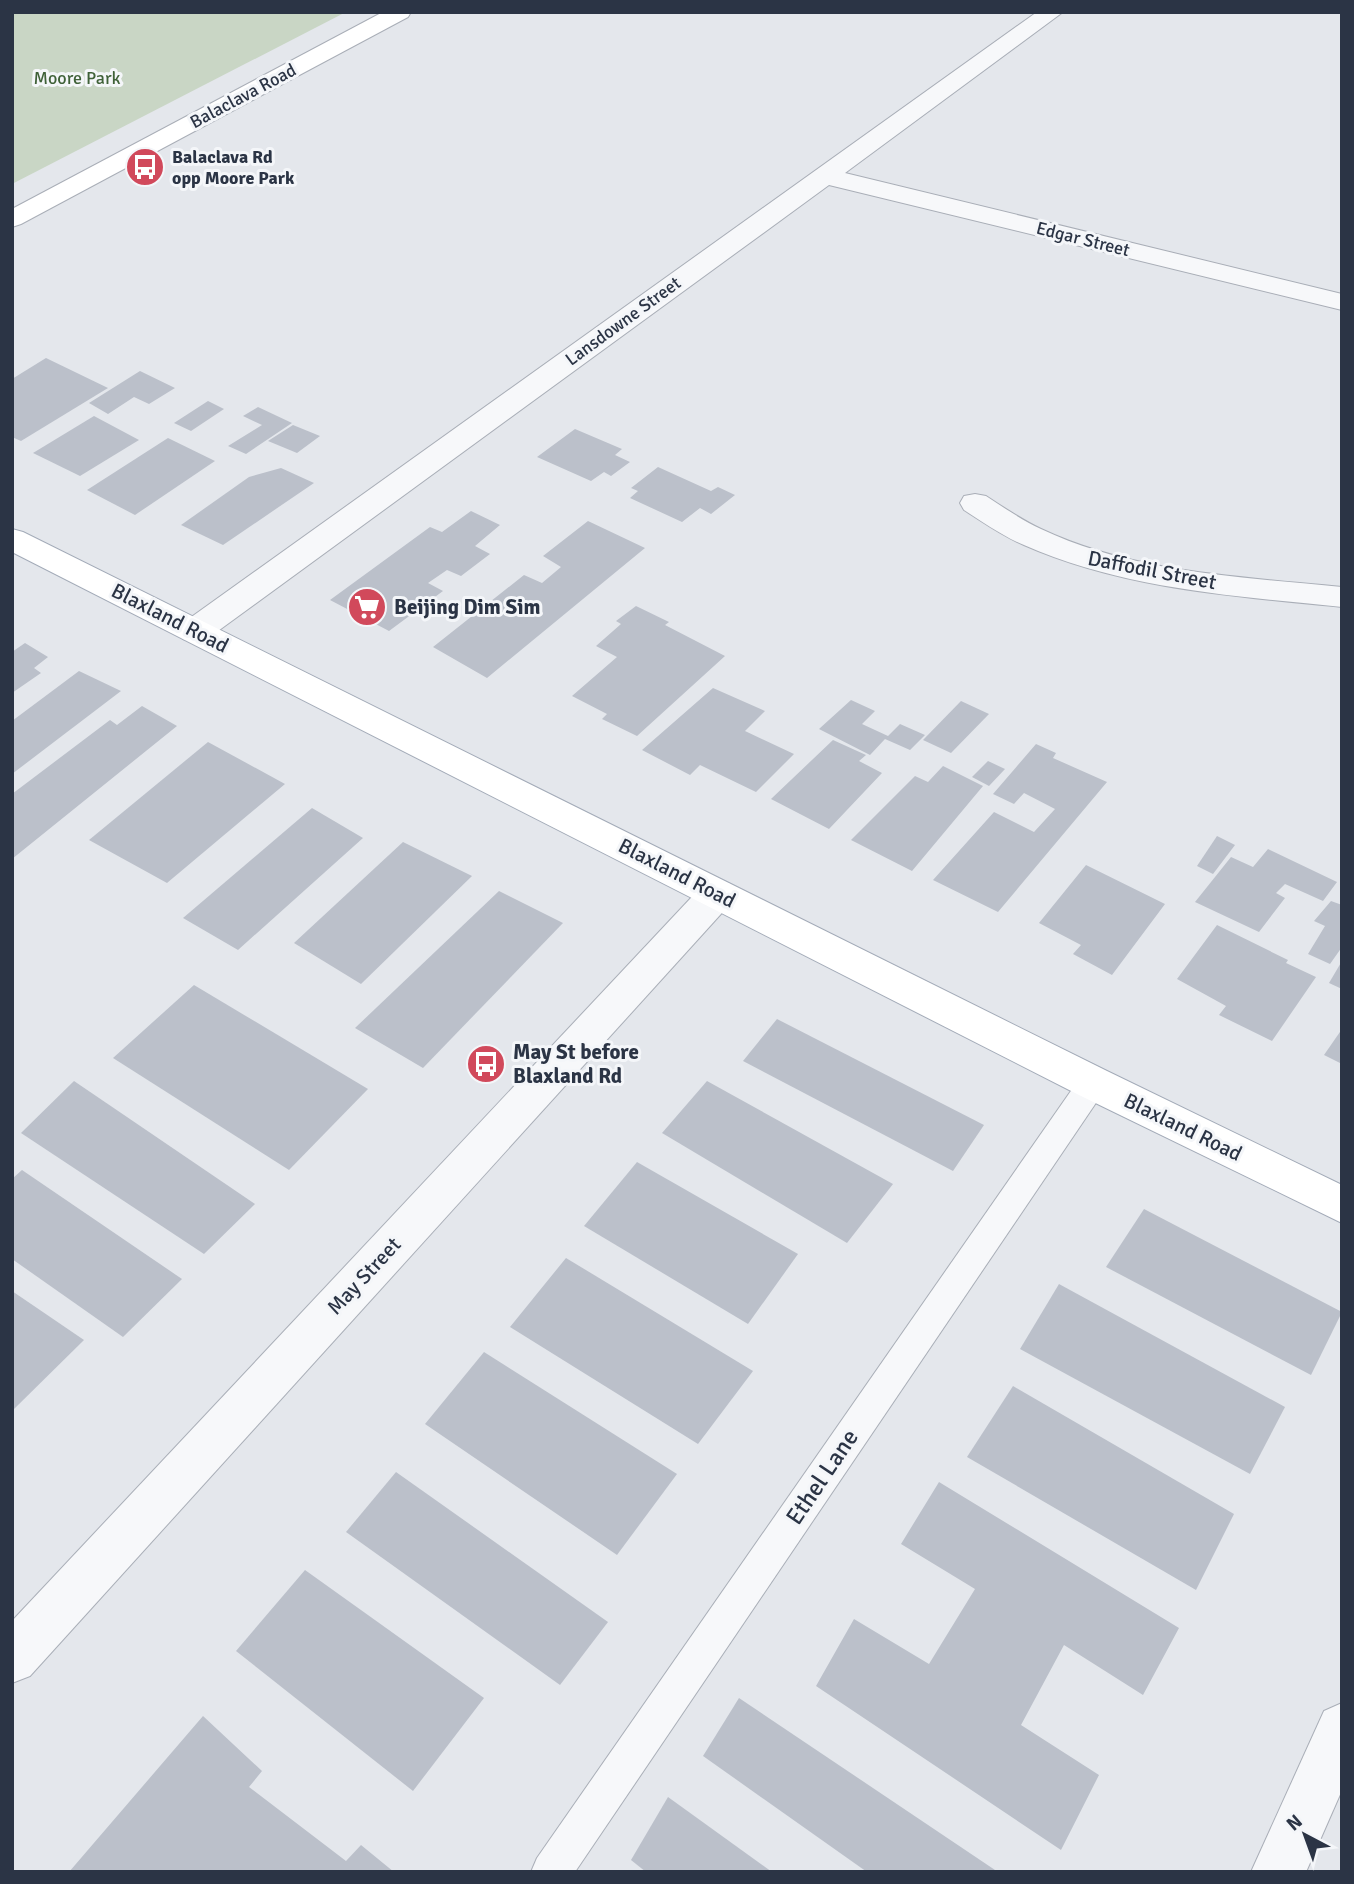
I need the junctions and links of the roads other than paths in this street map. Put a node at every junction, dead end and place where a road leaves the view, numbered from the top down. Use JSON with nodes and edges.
{"nodes":[{"id":1,"x":400,"y":12,"type":"edge"},
{"id":2,"x":1052,"y":12,"type":"edge"},
{"id":3,"x":824,"y":176,"type":"junction"},
{"id":4,"x":12,"y":219,"type":"edge"},
{"id":5,"x":1342,"y":302,"type":"edge"},
{"id":6,"x":975,"y":503,"type":"dead end"},
{"id":7,"x":12,"y":540,"type":"edge"},
{"id":8,"x":1342,"y":597,"type":"edge"},
{"id":9,"x":195,"y":631,"type":"junction"},
{"id":10,"x":717,"y":894,"type":"junction"},
{"id":11,"x":1093,"y":1083,"type":"junction"},
{"id":12,"x":1342,"y":1205,"type":"edge"},
{"id":13,"x":12,"y":1658,"type":"edge"},
{"id":14,"x":1342,"y":1729,"type":"edge"},
{"id":15,"x":551,"y":1872,"type":"edge"},
{"id":16,"x":1278,"y":1872,"type":"edge"}],
"edges":[{"from":1,"to":4,"type":"main road","name":"Balaclava Road"},
{"from":2,"to":3,"type":"street","name":"Lansdowne Street"},
{"from":3,"to":5,"type":"street","name":"Edgar Street"},
{"from":3,"to":9,"type":"street","name":"Lansdowne Street"},
{"from":6,"to":8,"type":"street","name":"Daffodil Street"},
{"from":7,"to":9,"type":"main road","name":"Blaxland Road"},
{"from":9,"to":10,"type":"main road","name":"Blaxland Road"},
{"from":10,"to":11,"type":"main road","name":"Blaxland Road"},
{"from":10,"to":13,"type":"street","name":"May Street"},
{"from":11,"to":12,"type":"main road","name":"Blaxland Road"},
{"from":11,"to":15,"type":"lane","name":"Ethel Lane"},
{"from":14,"to":16,"type":"street"}]}
